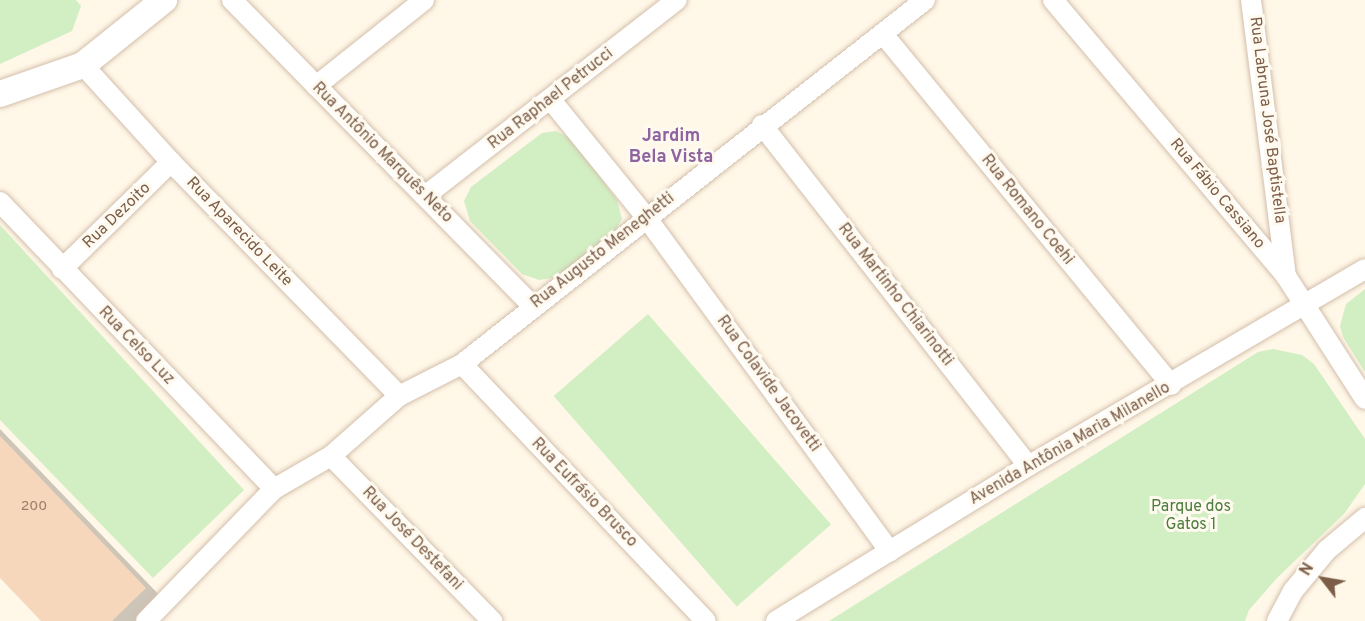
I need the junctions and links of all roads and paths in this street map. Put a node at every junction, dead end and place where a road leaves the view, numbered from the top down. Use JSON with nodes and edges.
{"nodes":[{"id":1,"x":164,"y":0,"type":"edge"},
{"id":2,"x":232,"y":0,"type":"edge"},
{"id":3,"x":424,"y":0,"type":"edge"},
{"id":4,"x":677,"y":0,"type":"edge"},
{"id":5,"x":925,"y":0,"type":"edge"},
{"id":6,"x":1053,"y":0,"type":"edge"},
{"id":7,"x":1251,"y":0,"type":"edge"},
{"id":8,"x":883,"y":34,"type":"junction"},
{"id":9,"x":83,"y":65,"type":"junction"},
{"id":10,"x":316,"y":86,"type":"junction"},
{"id":11,"x":0,"y":94,"type":"edge"},
{"id":12,"x":551,"y":100,"type":"junction"},
{"id":13,"x":762,"y":125,"type":"junction"},
{"id":14,"x":171,"y":162,"type":"junction"},
{"id":15,"x":425,"y":196,"type":"junction"},
{"id":16,"x":0,"y":202,"type":"edge"},
{"id":17,"x":646,"y":217,"type":"junction"},
{"id":18,"x":62,"y":269,"type":"junction"},
{"id":19,"x":1365,"y":269,"type":"edge"},
{"id":20,"x":1286,"y":276,"type":"junction"},
{"id":21,"x":1304,"y":302,"type":"junction"},
{"id":22,"x":532,"y":306,"type":"junction"},
{"id":23,"x":462,"y":364,"type":"junction"},
{"id":24,"x":1171,"y":385,"type":"junction"},
{"id":25,"x":399,"y":396,"type":"junction"},
{"id":26,"x":1365,"y":399,"type":"edge"},
{"id":27,"x":331,"y":456,"type":"junction"},
{"id":28,"x":1028,"y":466,"type":"junction"},
{"id":29,"x":274,"y":489,"type":"junction"},
{"id":30,"x":1365,"y":518,"type":"edge"},
{"id":31,"x":890,"y":551,"type":"junction"},
{"id":32,"x":146,"y":621,"type":"edge"},
{"id":33,"x":492,"y":621,"type":"edge"},
{"id":34,"x":706,"y":621,"type":"edge"},
{"id":35,"x":776,"y":621,"type":"edge"},
{"id":36,"x":1277,"y":621,"type":"edge"}],
"edges":[{"from":1,"to":9,"type":"street"},
{"from":2,"to":10,"type":"street","name":"Rua Antônio Marquês Neto"},
{"from":3,"to":10,"type":"street"},
{"from":4,"to":12,"type":"street","name":"Rua Raphael Petrucci"},
{"from":5,"to":8,"type":"street","name":"Rua Augusto Meneghetti"},
{"from":6,"to":20,"type":"street","name":"Rua Fábio Cassiano"},
{"from":7,"to":20,"type":"street","name":"Rua Labruna José Baptistella"},
{"from":8,"to":13,"type":"street","name":"Rua Augusto Meneghetti"},
{"from":8,"to":24,"type":"street","name":"Rua Romano Coehi"},
{"from":9,"to":11,"type":"street"},
{"from":9,"to":14,"type":"street","name":"Rua Aparecido Leite"},
{"from":10,"to":15,"type":"street","name":"Rua Antônio Marquês Neto"},
{"from":12,"to":15,"type":"street","name":"Rua Raphael Petrucci"},
{"from":12,"to":17,"type":"street","name":"Rua Colavide Jacovetti"},
{"from":13,"to":17,"type":"street","name":"Rua Augusto Meneghetti"},
{"from":13,"to":28,"type":"street","name":"Rua Martinho Chiarinotti"},
{"from":14,"to":18,"type":"street","name":"Rua Dezoito"},
{"from":14,"to":25,"type":"street","name":"Rua Aparecido Leite"},
{"from":15,"to":22,"type":"street","name":"Rua Antônio Marquês Neto"},
{"from":16,"to":18,"type":"street","name":"Rua Celso Luz"},
{"from":17,"to":22,"type":"street","name":"Rua Augusto Meneghetti"},
{"from":17,"to":31,"type":"street","name":"Rua Colavide Jacovetti"},
{"from":18,"to":29,"type":"street","name":"Rua Celso Luz"},
{"from":19,"to":21,"type":"street","name":"Avenida Antônia Maria Milanello"},
{"from":20,"to":21,"type":"street","name":"Rua Fábio Cassiano"},
{"from":21,"to":24,"type":"street","name":"Avenida Antônia Maria Milanello"},
{"from":21,"to":26,"type":"street","name":"Rua Fábio Cassiano"},
{"from":22,"to":23,"type":"street","name":"Rua Augusto Meneghetti"},
{"from":23,"to":25,"type":"street","name":"Rua Augusto Meneghetti"},
{"from":23,"to":34,"type":"street","name":"Rua Eufrásio Brusco"},
{"from":24,"to":28,"type":"street","name":"Avenida Antônia Maria Milanello"},
{"from":25,"to":27,"type":"street","name":"Rua Augusto Meneghetti"},
{"from":27,"to":29,"type":"street","name":"Rua Augusto Meneghetti"},
{"from":27,"to":33,"type":"street","name":"Rua José Destefani"},
{"from":28,"to":31,"type":"street","name":"Avenida Antônia Maria Milanello"},
{"from":29,"to":32,"type":"street","name":"Rua Augusto Meneghetti"},
{"from":30,"to":36,"type":"street"},
{"from":31,"to":35,"type":"street","name":"Avenida Antônia Maria Milanello"}]}
